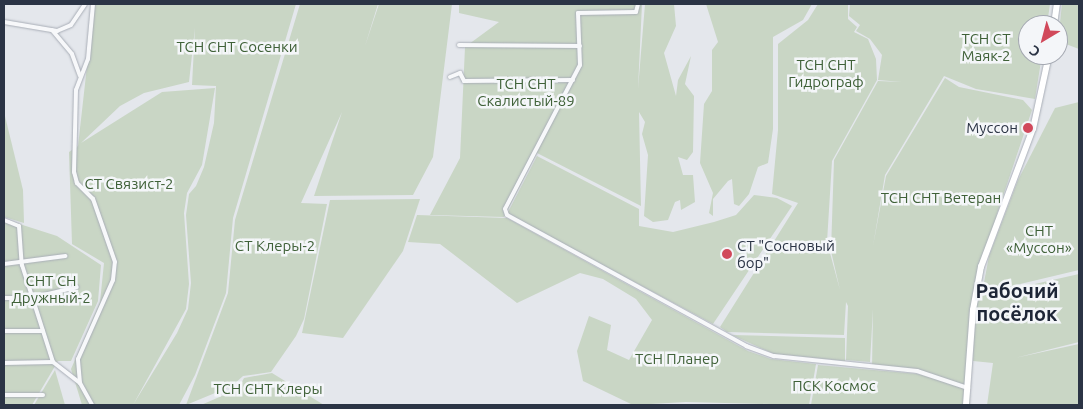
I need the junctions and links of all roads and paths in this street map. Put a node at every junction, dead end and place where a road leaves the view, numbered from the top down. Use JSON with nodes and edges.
{"nodes":[{"id":1,"x":85,"y":4,"type":"edge"},
{"id":2,"x":93,"y":4,"type":"edge"},
{"id":3,"x":638,"y":4,"type":"edge"},
{"id":4,"x":4,"y":22,"type":"edge"},
{"id":5,"x":51,"y":30,"type":"junction"},
{"id":6,"x":459,"y":45,"type":"dead end"},
{"id":7,"x":580,"y":46,"type":"junction"},
{"id":8,"x":1047,"y":65,"type":"edge"},
{"id":9,"x":80,"y":76,"type":"junction"},
{"id":10,"x":450,"y":77,"type":"dead end"},
{"id":11,"x":573,"y":80,"type":"junction"},
{"id":12,"x":4,"y":220,"type":"edge"},
{"id":13,"x":65,"y":256,"type":"dead end"},
{"id":14,"x":4,"y":264,"type":"edge"},
{"id":15,"x":22,"y":264,"type":"junction"},
{"id":16,"x":77,"y":287,"type":"dead end"},
{"id":17,"x":4,"y":298,"type":"edge"},
{"id":18,"x":31,"y":298,"type":"junction"},
{"id":19,"x":4,"y":331,"type":"edge"},
{"id":20,"x":43,"y":331,"type":"junction"},
{"id":21,"x":53,"y":362,"type":"junction"},
{"id":22,"x":4,"y":363,"type":"edge"},
{"id":23,"x":80,"y":383,"type":"junction"},
{"id":24,"x":968,"y":388,"type":"junction"},
{"id":25,"x":4,"y":395,"type":"edge"},
{"id":26,"x":43,"y":395,"type":"dead end"},
{"id":27,"x":92,"y":405,"type":"edge"},
{"id":28,"x":966,"y":405,"type":"edge"}],
"edges":[{"from":1,"to":5,"type":"street"},
{"from":2,"to":9,"type":"street"},
{"from":3,"to":7,"type":"street"},
{"from":4,"to":5,"type":"street"},
{"from":5,"to":9,"type":"street"},
{"from":6,"to":7,"type":"street"},
{"from":7,"to":11,"type":"street"},
{"from":8,"to":24,"type":"main road"},
{"from":9,"to":23,"type":"street"},
{"from":10,"to":11,"type":"street"},
{"from":11,"to":24,"type":"street"},
{"from":12,"to":15,"type":"street"},
{"from":13,"to":15,"type":"street"},
{"from":14,"to":15,"type":"street"},
{"from":15,"to":18,"type":"street"},
{"from":16,"to":18,"type":"street"},
{"from":17,"to":18,"type":"street"},
{"from":18,"to":20,"type":"street"},
{"from":19,"to":20,"type":"street"},
{"from":20,"to":21,"type":"street"},
{"from":21,"to":22,"type":"street"},
{"from":21,"to":23,"type":"street"},
{"from":23,"to":27,"type":"street"},
{"from":24,"to":28,"type":"main road"},
{"from":25,"to":26,"type":"street"}]}
